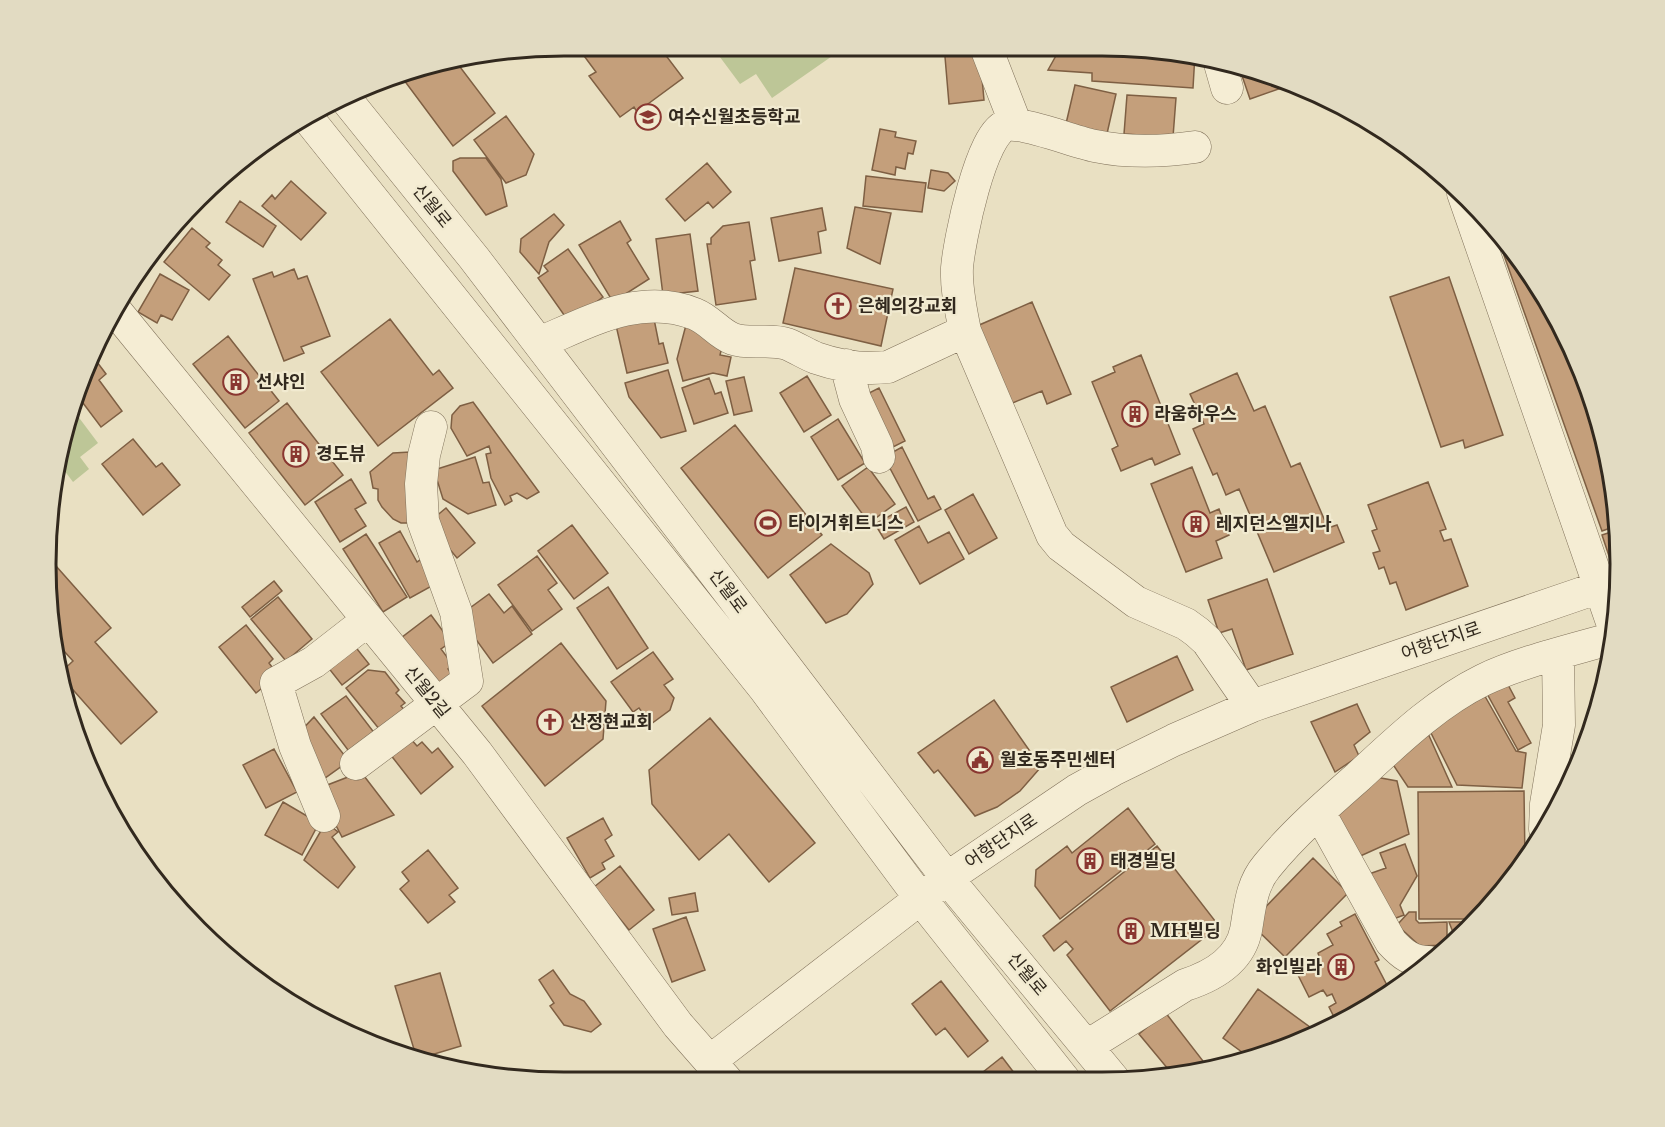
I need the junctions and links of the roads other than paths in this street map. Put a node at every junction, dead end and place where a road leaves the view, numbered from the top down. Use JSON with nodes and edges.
{"nodes":[{"id":1,"x":989,"y":56,"type":"edge"},
{"id":2,"x":349,"y":103,"type":"edge"},
{"id":3,"x":312,"y":123,"type":"edge"},
{"id":4,"x":1016,"y":125,"type":"junction"},
{"id":5,"x":1195,"y":147,"type":"dead end"},
{"id":6,"x":1471,"y":215,"type":"edge"},
{"id":7,"x":120,"y":316,"type":"edge"},
{"id":8,"x":966,"y":331,"type":"junction"},
{"id":9,"x":539,"y":343,"type":"junction"},
{"id":10,"x":846,"y":365,"type":"junction"},
{"id":11,"x":431,"y":427,"type":"dead end"},
{"id":12,"x":879,"y":457,"type":"dead end"},
{"id":13,"x":1600,"y":587,"type":"junction"},
{"id":14,"x":1607,"y":608,"type":"edge"},
{"id":15,"x":368,"y":620,"type":"junction"},
{"id":16,"x":1603,"y":641,"type":"edge"},
{"id":17,"x":1558,"y":654,"type":"junction"},
{"id":18,"x":437,"y":705,"type":"junction"},
{"id":19,"x":1252,"y":706,"type":"junction"},
{"id":20,"x":356,"y":764,"type":"dead end"},
{"id":21,"x":1546,"y":809,"type":"edge"},
{"id":22,"x":1319,"y":812,"type":"junction"},
{"id":23,"x":324,"y":816,"type":"dead end"},
{"id":24,"x":947,"y":878,"type":"junction"},
{"id":25,"x":920,"y":898,"type":"junction"},
{"id":26,"x":1419,"y":960,"type":"edge"},
{"id":27,"x":1087,"y":1046,"type":"junction"},
{"id":28,"x":719,"y":1071,"type":"edge"},
{"id":29,"x":1058,"y":1072,"type":"edge"},
{"id":30,"x":1108,"y":1072,"type":"edge"}],
"edges":[{"from":1,"to":4,"type":"street"},
{"from":2,"to":9,"type":"street","name":"신월로"},
{"from":3,"to":25,"type":"street","name":"신월로"},
{"from":4,"to":5,"type":"street"},
{"from":4,"to":8,"type":"street"},
{"from":6,"to":13,"type":"street"},
{"from":7,"to":15,"type":"street","name":"신월2길"},
{"from":8,"to":10,"type":"street"},
{"from":8,"to":19,"type":"street"},
{"from":9,"to":10,"type":"street"},
{"from":9,"to":24,"type":"street","name":"신월로"},
{"from":10,"to":12,"type":"street"},
{"from":11,"to":18,"type":"street"},
{"from":13,"to":14,"type":"street"},
{"from":13,"to":19,"type":"street","name":"어항단지로"},
{"from":15,"to":18,"type":"street","name":"신월2길"},
{"from":15,"to":23,"type":"street"},
{"from":16,"to":17,"type":"street"},
{"from":17,"to":21,"type":"street"},
{"from":17,"to":22,"type":"street"},
{"from":18,"to":20,"type":"street"},
{"from":18,"to":28,"type":"street","name":"신월2길"},
{"from":19,"to":24,"type":"street","name":"어항단지로"},
{"from":22,"to":26,"type":"street"},
{"from":22,"to":27,"type":"street"},
{"from":24,"to":25,"type":"street","name":"어항단지로"},
{"from":24,"to":27,"type":"street","name":"신월로"},
{"from":25,"to":28,"type":"street","name":"어항단지로"},
{"from":25,"to":29,"type":"street","name":"신월로"},
{"from":27,"to":30,"type":"street","name":"신월로"}]}
